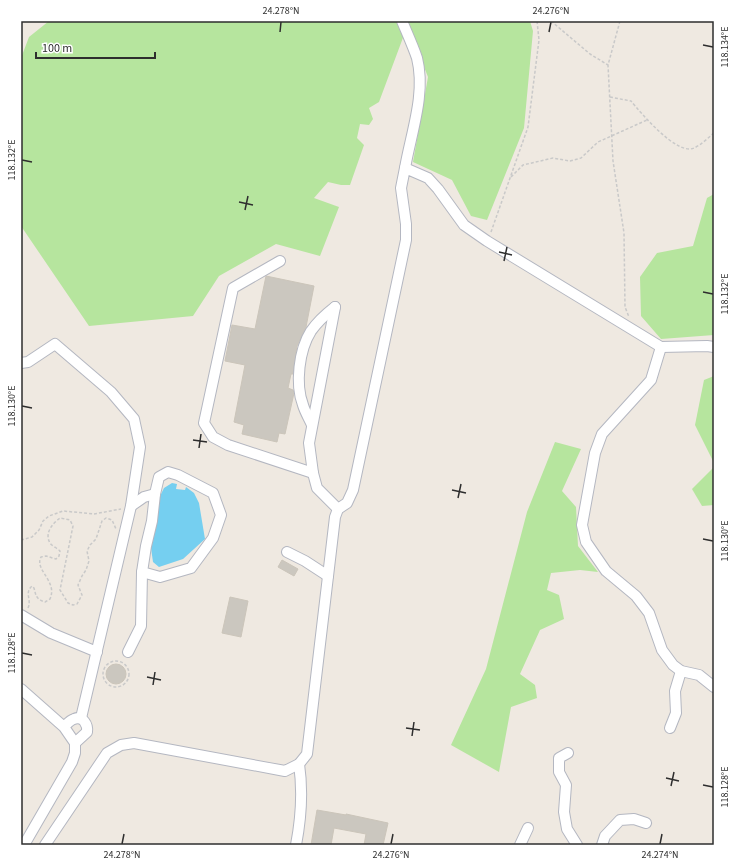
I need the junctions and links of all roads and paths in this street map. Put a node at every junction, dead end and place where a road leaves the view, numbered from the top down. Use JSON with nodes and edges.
{"nodes":[{"id":1,"x":402,"y":21,"type":"edge"},
{"id":2,"x":537,"y":21,"type":"edge"},
{"id":3,"x":551,"y":21,"type":"edge"},
{"id":4,"x":620,"y":21,"type":"edge"},
{"id":5,"x":608,"y":65,"type":"junction"},
{"id":6,"x":610,"y":97,"type":"junction"},
{"id":7,"x":647,"y":120,"type":"junction"},
{"id":8,"x":714,"y":133,"type":"edge"},
{"id":9,"x":612,"y":135,"type":"junction"},
{"id":10,"x":404,"y":168,"type":"junction"},
{"id":11,"x":509,"y":179,"type":"junction"},
{"id":12,"x":487,"y":241,"type":"junction"},
{"id":13,"x":280,"y":261,"type":"dead end"},
{"id":14,"x":635,"y":331,"type":"junction"},
{"id":15,"x":661,"y":347,"type":"junction"},
{"id":16,"x":714,"y":347,"type":"edge"},
{"id":17,"x":21,"y":363,"type":"edge"},
{"id":18,"x":312,"y":425,"type":"junction"},
{"id":19,"x":313,"y":473,"type":"junction"},
{"id":20,"x":155,"y":494,"type":"junction"},
{"id":21,"x":131,"y":506,"type":"junction"},
{"id":22,"x":338,"y":509,"type":"junction"},
{"id":23,"x":116,"y":531,"type":"dead end"},
{"id":24,"x":21,"y":540,"type":"edge"},
{"id":25,"x":287,"y":552,"type":"dead end"},
{"id":26,"x":142,"y":572,"type":"junction"},
{"id":27,"x":328,"y":576,"type":"junction"},
{"id":28,"x":24,"y":612,"type":"edge"},
{"id":29,"x":98,"y":652,"type":"junction"},
{"id":30,"x":128,"y":652,"type":"dead end"},
{"id":31,"x":117,"y":661,"type":"joint"},
{"id":32,"x":681,"y":671,"type":"junction"},
{"id":33,"x":714,"y":688,"type":"edge"},
{"id":34,"x":21,"y":689,"type":"edge"},
{"id":35,"x":81,"y":718,"type":"junction"},
{"id":36,"x":64,"y":727,"type":"junction"},
{"id":37,"x":670,"y":728,"type":"dead end"},
{"id":38,"x":75,"y":743,"type":"junction"},
{"id":39,"x":568,"y":753,"type":"dead end"},
{"id":40,"x":299,"y":764,"type":"junction"},
{"id":41,"x":646,"y":823,"type":"dead end"},
{"id":42,"x":528,"y":828,"type":"dead end"},
{"id":43,"x":24,"y":845,"type":"edge"},
{"id":44,"x":45,"y":845,"type":"edge"},
{"id":45,"x":296,"y":845,"type":"edge"},
{"id":46,"x":520,"y":845,"type":"edge"},
{"id":47,"x":577,"y":845,"type":"edge"},
{"id":48,"x":602,"y":845,"type":"edge"}],
"edges":[{"from":1,"to":10,"type":"street"},
{"from":2,"to":11,"type":"path"},
{"from":3,"to":5,"type":"path"},
{"from":4,"to":5,"type":"path"},
{"from":5,"to":6,"type":"path"},
{"from":6,"to":7,"type":"path"},
{"from":6,"to":9,"type":"path"},
{"from":7,"to":8,"type":"path"},
{"from":7,"to":9,"type":"path"},
{"from":9,"to":11,"type":"path"},
{"from":9,"to":14,"type":"path"},
{"from":10,"to":12,"type":"street"},
{"from":10,"to":22,"type":"street"},
{"from":11,"to":12,"type":"path"},
{"from":12,"to":14,"type":"street"},
{"from":13,"to":19,"type":"street"},
{"from":14,"to":15,"type":"street"},
{"from":15,"to":16,"type":"street"},
{"from":15,"to":32,"type":"street"},
{"from":17,"to":21,"type":"street"},
{"from":18,"to":18,"type":"street"},
{"from":18,"to":19,"type":"street"},
{"from":19,"to":22,"type":"street"},
{"from":20,"to":21,"type":"street"},
{"from":20,"to":26,"type":"street"},
{"from":20,"to":26,"type":"street"},
{"from":21,"to":24,"type":"path"},
{"from":21,"to":29,"type":"street"},
{"from":22,"to":27,"type":"street"},
{"from":23,"to":28,"type":"path"},
{"from":25,"to":27,"type":"street"},
{"from":26,"to":30,"type":"street"},
{"from":27,"to":40,"type":"street"},
{"from":28,"to":29,"type":"street"},
{"from":29,"to":35,"type":"street"},
{"from":31,"to":31,"type":"path"},
{"from":32,"to":33,"type":"street"},
{"from":32,"to":37,"type":"street"},
{"from":34,"to":36,"type":"street"},
{"from":35,"to":36,"type":"street"},
{"from":35,"to":38,"type":"street"},
{"from":36,"to":38,"type":"street"},
{"from":38,"to":43,"type":"street"},
{"from":39,"to":47,"type":"street"},
{"from":40,"to":44,"type":"street"},
{"from":40,"to":45,"type":"street"},
{"from":41,"to":48,"type":"street"},
{"from":42,"to":46,"type":"street"}]}
